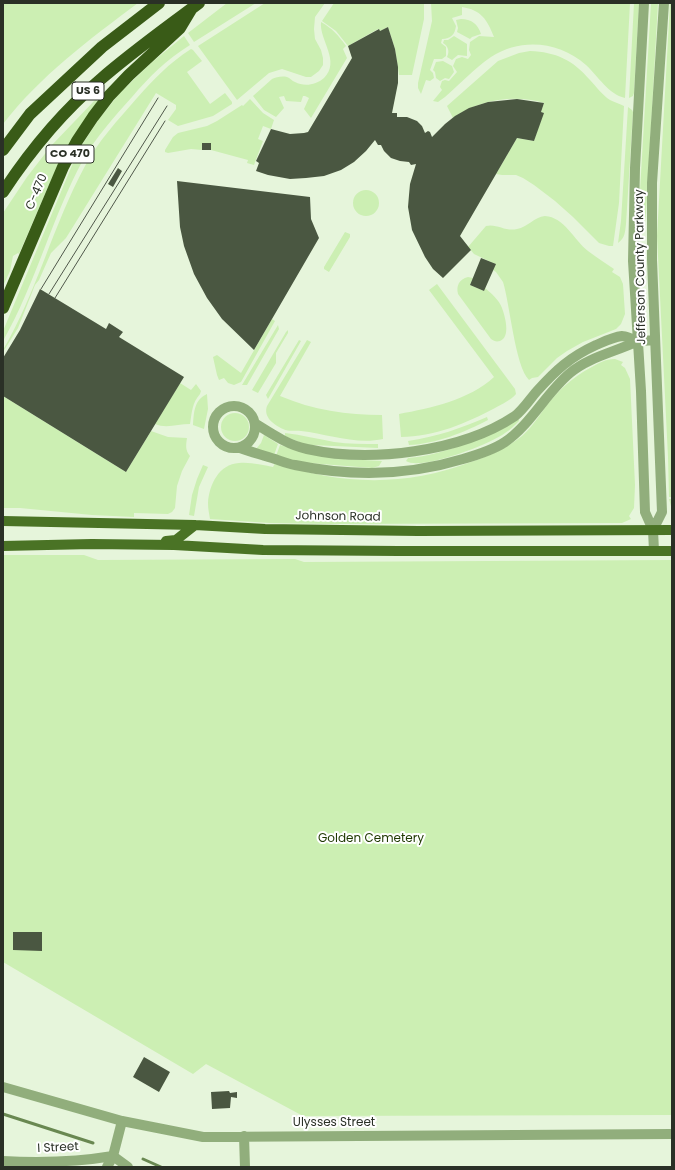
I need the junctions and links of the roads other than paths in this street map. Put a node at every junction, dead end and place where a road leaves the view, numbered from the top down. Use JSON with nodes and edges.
{"nodes":[{"id":1,"x":159,"y":3,"type":"edge"},
{"id":2,"x":644,"y":3,"type":"edge"},
{"id":3,"x":664,"y":3,"type":"edge"},
{"id":4,"x":196,"y":6,"type":"edge"},
{"id":5,"x":3,"y":150,"type":"edge"},
{"id":6,"x":3,"y":192,"type":"edge"},
{"id":7,"x":3,"y":308,"type":"edge"},
{"id":8,"x":654,"y":340,"type":"junction"},
{"id":9,"x":638,"y":341,"type":"junction"},
{"id":10,"x":531,"y":398,"type":"junction"},
{"id":11,"x":539,"y":407,"type":"junction"},
{"id":12,"x":256,"y":424,"type":"junction"},
{"id":13,"x":240,"y":448,"type":"junction"},
{"id":14,"x":3,"y":521,"type":"edge"},
{"id":15,"x":195,"y":525,"type":"junction"},
{"id":16,"x":653,"y":530,"type":"junction"},
{"id":17,"x":672,"y":530,"type":"edge"},
{"id":18,"x":92,"y":544,"type":"junction"},
{"id":19,"x":3,"y":546,"type":"edge"},
{"id":20,"x":654,"y":551,"type":"junction"},
{"id":21,"x":672,"y":551,"type":"edge"},
{"id":22,"x":3,"y":1087,"type":"edge"},
{"id":23,"x":122,"y":1121,"type":"junction"},
{"id":24,"x":672,"y":1134,"type":"edge"},
{"id":25,"x":244,"y":1136,"type":"junction"},
{"id":26,"x":113,"y":1156,"type":"junction"},
{"id":27,"x":3,"y":1161,"type":"edge"},
{"id":28,"x":38,"y":1165,"type":"edge"},
{"id":29,"x":108,"y":1167,"type":"edge"},
{"id":30,"x":128,"y":1167,"type":"edge"},
{"id":31,"x":245,"y":1167,"type":"edge"}],
"edges":[{"from":1,"to":5,"type":"highway","number":"US 6"},
{"from":2,"to":9,"type":"street","name":"Jefferson County Parkway"},
{"from":3,"to":8,"type":"street","name":"Jefferson County Parkway"},
{"from":4,"to":6,"type":"highway","number":"US 6"},
{"from":4,"to":7,"type":"highway","name":"C-470","number":"CO 470"},
{"from":8,"to":9,"type":"street"},
{"from":8,"to":16,"type":"street","name":"Jefferson County Parkway"},
{"from":9,"to":10,"type":"street"},
{"from":9,"to":11,"type":"street"},
{"from":9,"to":16,"type":"street","name":"Jefferson County Parkway"},
{"from":10,"to":11,"type":"street"},
{"from":10,"to":12,"type":"street"},
{"from":11,"to":13,"type":"street"},
{"from":12,"to":13,"type":"street"},
{"from":12,"to":13,"type":"street"},
{"from":14,"to":15,"type":"main road","name":"Johnson Road"},
{"from":15,"to":16,"type":"main road","name":"Johnson Road"},
{"from":15,"to":18,"type":"main road"},
{"from":16,"to":17,"type":"main road","name":"Johnson Road"},
{"from":16,"to":20,"type":"street","name":"Jefferson County Parkway"},
{"from":18,"to":19,"type":"main road"},
{"from":18,"to":20,"type":"main road"},
{"from":20,"to":21,"type":"main road"},
{"from":22,"to":23,"type":"street","name":"Ulysses Street"},
{"from":23,"to":25,"type":"street","name":"Ulysses Street"},
{"from":23,"to":26,"type":"street"},
{"from":24,"to":25,"type":"street","name":"Ulysses Street"},
{"from":25,"to":31,"type":"street"},
{"from":26,"to":28,"type":"street","name":"I Street"},
{"from":26,"to":29,"type":"street"},
{"from":26,"to":30,"type":"street"},
{"from":27,"to":28,"type":"street","name":"I Street"}]}
